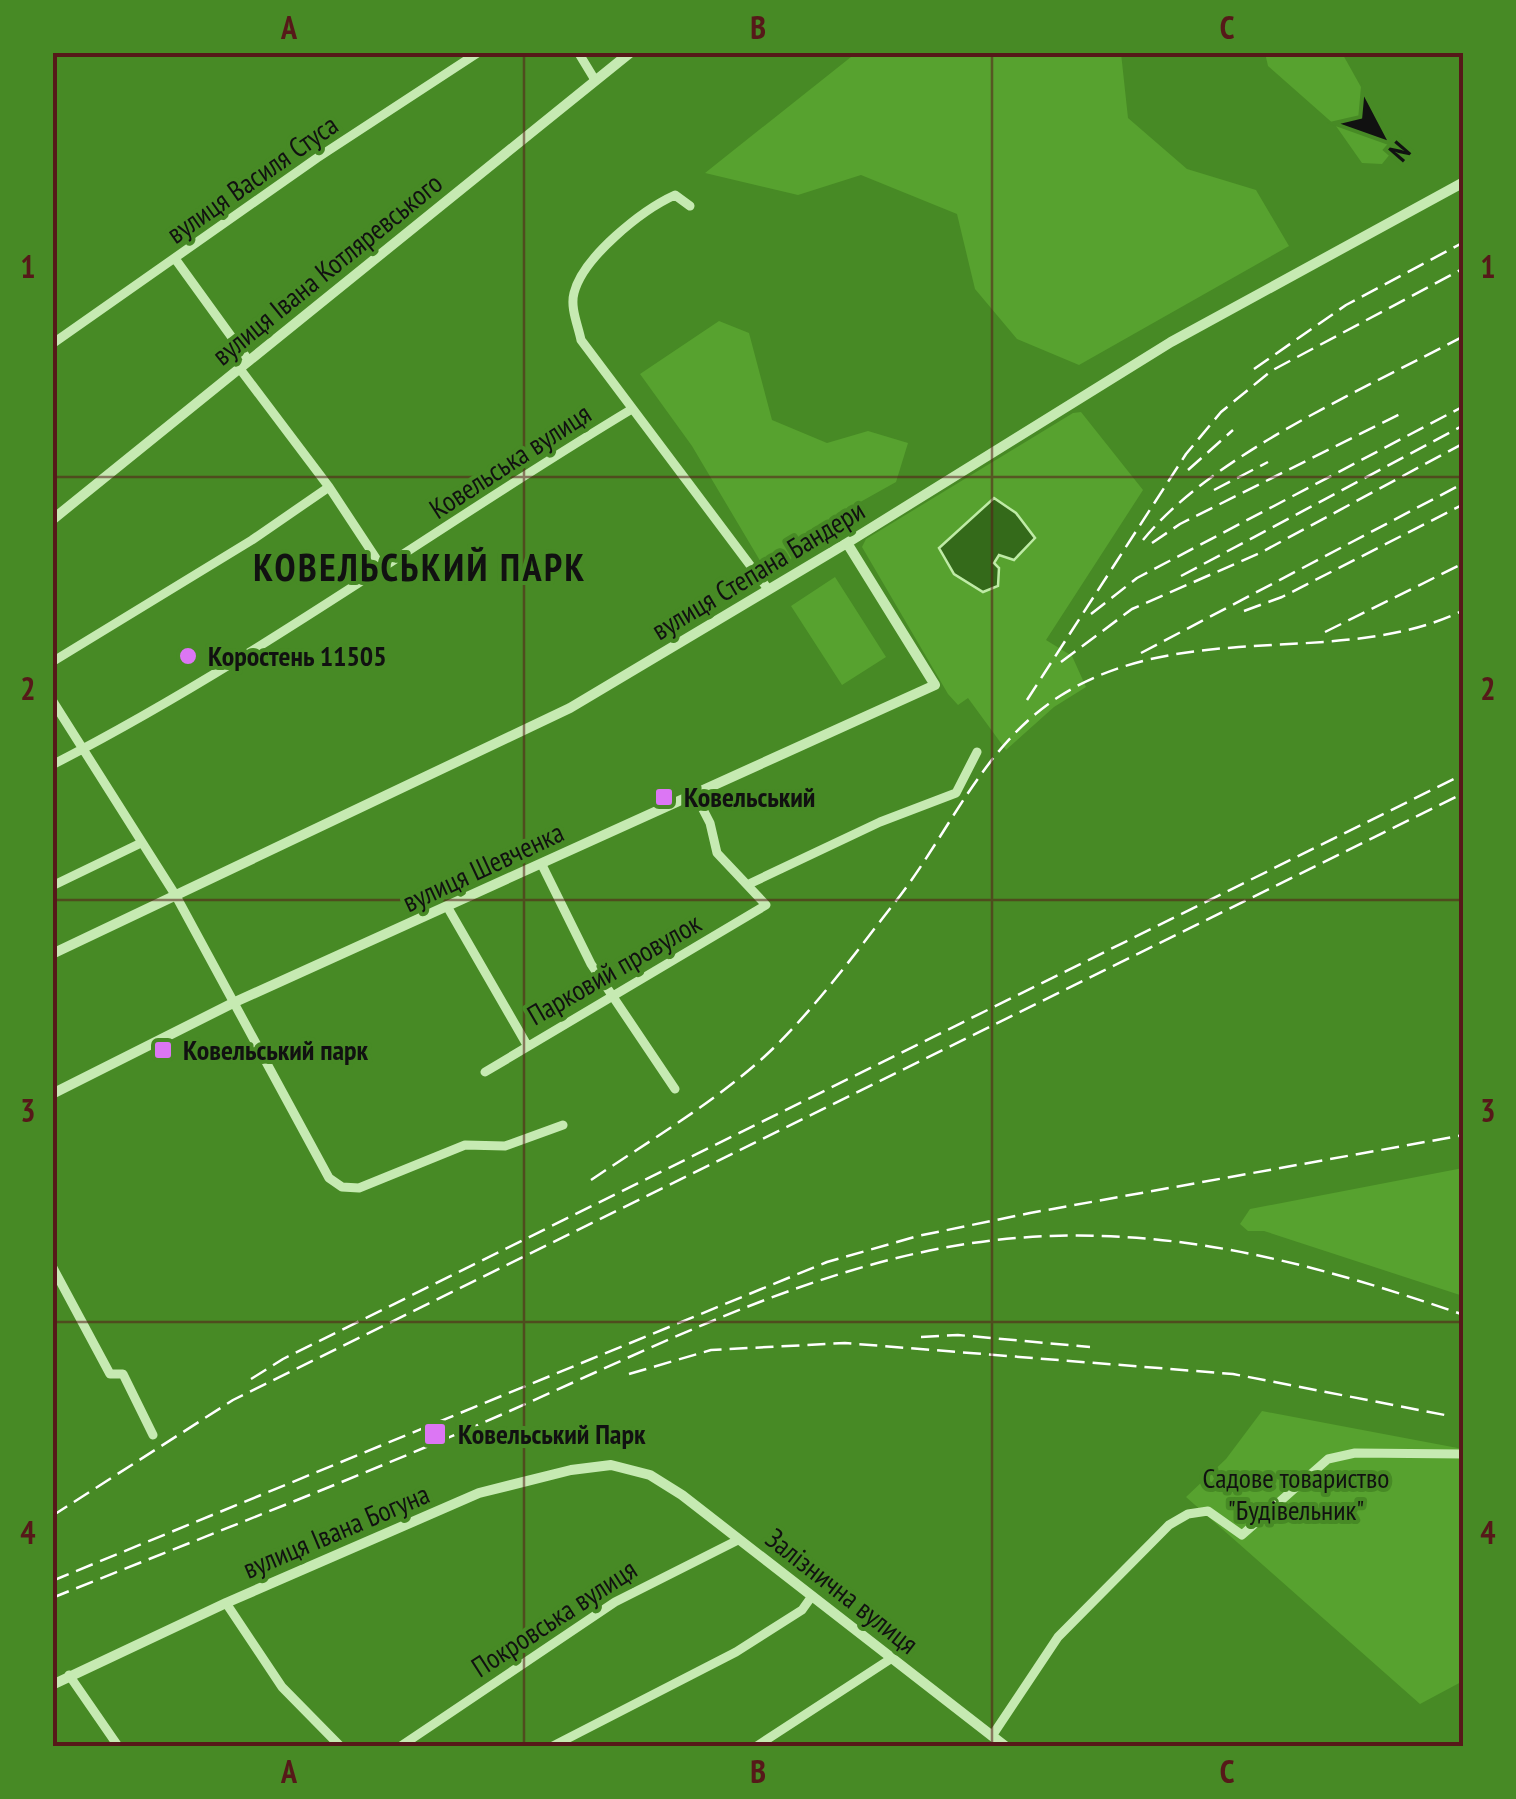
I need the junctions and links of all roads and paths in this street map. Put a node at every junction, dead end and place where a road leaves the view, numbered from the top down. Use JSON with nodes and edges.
{"nodes":[{"id":1,"x":479,"y":52,"type":"edge"},
{"id":2,"x":578,"y":52,"type":"edge"},
{"id":3,"x":631,"y":52,"type":"edge"},
{"id":4,"x":595,"y":80,"type":"junction"},
{"id":5,"x":1464,"y":182,"type":"edge"},
{"id":6,"x":690,"y":206,"type":"dead end"},
{"id":7,"x":176,"y":260,"type":"junction"},
{"id":8,"x":52,"y":344,"type":"edge"},
{"id":9,"x":245,"y":365,"type":"junction"},
{"id":10,"x":632,"y":409,"type":"junction"},
{"id":11,"x":329,"y":487,"type":"junction"},
{"id":12,"x":52,"y":520,"type":"edge"},
{"id":13,"x":847,"y":543,"type":"junction"},
{"id":14,"x":383,"y":568,"type":"junction"},
{"id":15,"x":768,"y":589,"type":"junction"},
{"id":16,"x":52,"y":662,"type":"edge"},
{"id":17,"x":52,"y":700,"type":"edge"},
{"id":18,"x":81,"y":750,"type":"junction"},
{"id":19,"x":977,"y":752,"type":"dead end"},
{"id":20,"x":52,"y":764,"type":"edge"},
{"id":21,"x":696,"y":794,"type":"junction"},
{"id":22,"x":142,"y":843,"type":"junction"},
{"id":23,"x":542,"y":865,"type":"junction"},
{"id":24,"x":749,"y":884,"type":"junction"},
{"id":25,"x":52,"y":886,"type":"edge"},
{"id":26,"x":176,"y":896,"type":"junction"},
{"id":27,"x":448,"y":908,"type":"junction"},
{"id":28,"x":52,"y":954,"type":"edge"},
{"id":29,"x":613,"y":996,"type":"junction"},
{"id":30,"x":235,"y":1002,"type":"junction"},
{"id":31,"x":527,"y":1046,"type":"junction"},
{"id":32,"x":485,"y":1072,"type":"dead end"},
{"id":33,"x":675,"y":1089,"type":"dead end"},
{"id":34,"x":52,"y":1094,"type":"edge"},
{"id":35,"x":563,"y":1125,"type":"dead end"},
{"id":36,"x":52,"y":1266,"type":"edge"},
{"id":37,"x":153,"y":1436,"type":"dead end"},
{"id":38,"x":1464,"y":1454,"type":"edge"},
{"id":39,"x":650,"y":1475,"type":"joint"},
{"id":40,"x":738,"y":1540,"type":"junction"},
{"id":41,"x":812,"y":1596,"type":"junction"},
{"id":42,"x":226,"y":1603,"type":"junction"},
{"id":43,"x":892,"y":1658,"type":"junction"},
{"id":44,"x":68,"y":1675,"type":"junction"},
{"id":45,"x":52,"y":1685,"type":"edge"},
{"id":46,"x":998,"y":1743,"type":"edge"},
{"id":47,"x":118,"y":1746,"type":"edge"},
{"id":48,"x":340,"y":1746,"type":"edge"},
{"id":49,"x":400,"y":1746,"type":"edge"},
{"id":50,"x":553,"y":1746,"type":"edge"},
{"id":51,"x":757,"y":1746,"type":"edge"}],
"edges":[{"from":1,"to":7,"type":"street","name":"вулиця Василя Стуса"},
{"from":2,"to":4,"type":"street"},
{"from":3,"to":4,"type":"street","name":"вулиця Івана Котляревського"},
{"from":4,"to":9,"type":"street","name":"вулиця Івана Котляревського"},
{"from":5,"to":13,"type":"street","name":"вулиця Степана Бандери"},
{"from":6,"to":10,"type":"street"},
{"from":7,"to":8,"type":"street","name":"вулиця Василя Стуса"},
{"from":7,"to":9,"type":"street"},
{"from":9,"to":11,"type":"street"},
{"from":9,"to":12,"type":"street","name":"вулиця Івана Котляревського"},
{"from":10,"to":14,"type":"street","name":"Ковельська вулиця"},
{"from":10,"to":15,"type":"street"},
{"from":11,"to":14,"type":"street"},
{"from":11,"to":16,"type":"street"},
{"from":13,"to":15,"type":"street","name":"вулиця Степана Бандери"},
{"from":13,"to":21,"type":"street","name":"вулиця Шевченка"},
{"from":14,"to":18,"type":"street","name":"Ковельська вулиця"},
{"from":15,"to":26,"type":"street","name":"вулиця Степана Бандери"},
{"from":17,"to":18,"type":"street"},
{"from":18,"to":20,"type":"street","name":"Ковельська вулиця"},
{"from":18,"to":22,"type":"street"},
{"from":19,"to":24,"type":"street"},
{"from":21,"to":23,"type":"street","name":"вулиця Шевченка"},
{"from":21,"to":24,"type":"street"},
{"from":22,"to":25,"type":"street"},
{"from":22,"to":26,"type":"street"},
{"from":23,"to":27,"type":"street","name":"вулиця Шевченка"},
{"from":23,"to":29,"type":"street"},
{"from":24,"to":29,"type":"street","name":"Парковий провулок"},
{"from":26,"to":28,"type":"street","name":"вулиця Степана Бандери"},
{"from":26,"to":30,"type":"street"},
{"from":27,"to":30,"type":"street","name":"вулиця Шевченка"},
{"from":27,"to":31,"type":"street"},
{"from":29,"to":31,"type":"street","name":"Парковий провулок"},
{"from":29,"to":33,"type":"street"},
{"from":30,"to":34,"type":"street","name":"вулиця Шевченка"},
{"from":30,"to":35,"type":"street"},
{"from":31,"to":32,"type":"street","name":"Парковий провулок"},
{"from":36,"to":37,"type":"street"},
{"from":38,"to":46,"type":"street"},
{"from":39,"to":40,"type":"street","name":"Залізнична вулиця"},
{"from":39,"to":42,"type":"street","name":"вулиця Івана Богуна"},
{"from":40,"to":41,"type":"street","name":"Залізнична вулиця"},
{"from":40,"to":49,"type":"street","name":"Покровська вулиця"},
{"from":41,"to":43,"type":"street","name":"Залізнична вулиця"},
{"from":41,"to":50,"type":"street"},
{"from":42,"to":44,"type":"street","name":"вулиця Івана Богуна"},
{"from":42,"to":48,"type":"street"},
{"from":43,"to":46,"type":"street","name":"Залізнична вулиця"},
{"from":43,"to":51,"type":"street"},
{"from":44,"to":45,"type":"street","name":"вулиця Івана Богуна"},
{"from":44,"to":47,"type":"street"}]}
